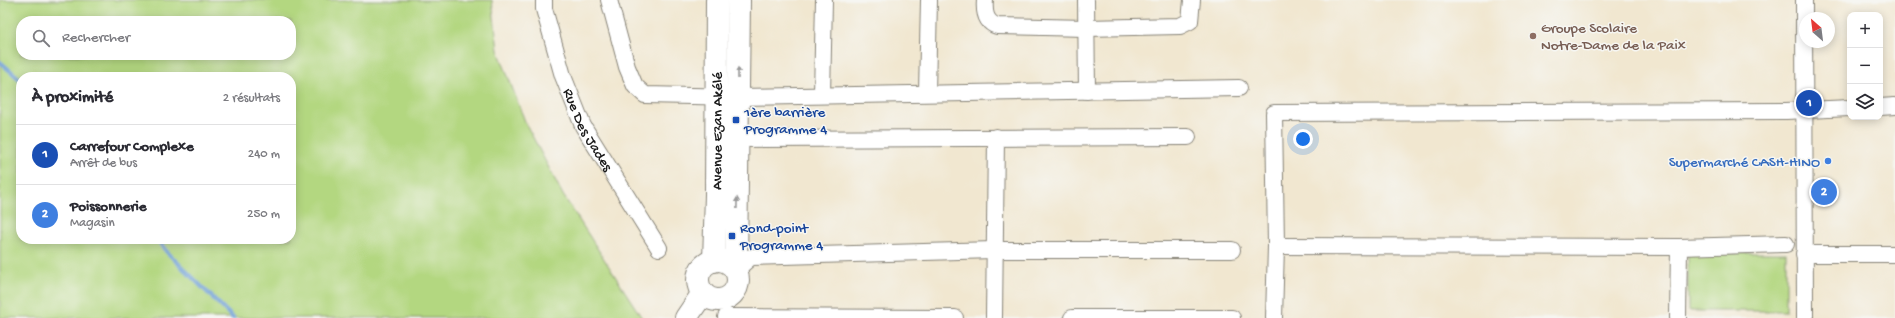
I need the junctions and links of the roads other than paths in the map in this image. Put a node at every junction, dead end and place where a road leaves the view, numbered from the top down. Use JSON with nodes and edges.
{"nodes":[{"id":1,"x":544,"y":0,"type":"edge"},
{"id":2,"x":609,"y":0,"type":"edge"},
{"id":3,"x":717,"y":0,"type":"edge"},
{"id":4,"x":739,"y":0,"type":"edge"},
{"id":5,"x":824,"y":0,"type":"edge"},
{"id":6,"x":929,"y":0,"type":"edge"},
{"id":7,"x":985,"y":0,"type":"edge"},
{"id":8,"x":1086,"y":0,"type":"edge"},
{"id":9,"x":1192,"y":0,"type":"edge"},
{"id":10,"x":1804,"y":0,"type":"edge"},
{"id":11,"x":1086,"y":28,"type":"junction"},
{"id":12,"x":1238,"y":88,"type":"dead end"},
{"id":13,"x":1087,"y":91,"type":"junction"},
{"id":14,"x":927,"y":93,"type":"junction"},
{"id":15,"x":822,"y":95,"type":"junction"},
{"id":16,"x":728,"y":97,"type":"junction"},
{"id":17,"x":1895,"y":106,"type":"edge"},
{"id":18,"x":1883,"y":107,"type":"edge"},
{"id":19,"x":1847,"y":108,"type":"edge"},
{"id":20,"x":1804,"y":110,"type":"junction"},
{"id":21,"x":996,"y":137,"type":"junction"},
{"id":22,"x":1188,"y":137,"type":"dead end"},
{"id":23,"x":738,"y":139,"type":"junction"},
{"id":24,"x":1786,"y":244,"type":"dead end"},
{"id":25,"x":1276,"y":246,"type":"junction"},
{"id":26,"x":1679,"y":246,"type":"junction"},
{"id":27,"x":659,"y":248,"type":"dead end"},
{"id":28,"x":994,"y":250,"type":"junction"},
{"id":29,"x":1232,"y":250,"type":"dead end"},
{"id":30,"x":1804,"y":254,"type":"junction"},
{"id":31,"x":1895,"y":254,"type":"edge"},
{"id":32,"x":714,"y":261,"type":"junction"},
{"id":33,"x":736,"y":270,"type":"junction"},
{"id":34,"x":702,"y":292,"type":"junction"},
{"id":35,"x":726,"y":311,"type":"edge"},
{"id":36,"x":686,"y":318,"type":"edge"},
{"id":37,"x":956,"y":318,"type":"edge"},
{"id":38,"x":994,"y":318,"type":"edge"},
{"id":39,"x":1072,"y":318,"type":"edge"},
{"id":40,"x":1232,"y":318,"type":"edge"},
{"id":41,"x":1274,"y":318,"type":"edge"},
{"id":42,"x":1678,"y":318,"type":"edge"},
{"id":43,"x":1805,"y":318,"type":"edge"}],
"edges":[{"from":1,"to":27,"type":"street","name":"Rue Des Jades"},
{"from":2,"to":16,"type":"street"},
{"from":3,"to":16,"type":"main road","name":"Avenue Ezan Akélé"},
{"from":16,"to":4,"type":"main road","name":"Avenue Ezan Akélé","one_way":true},
{"from":5,"to":15,"type":"street"},
{"from":6,"to":14,"type":"street"},
{"from":7,"to":11,"type":"street"},
{"from":8,"to":11,"type":"street"},
{"from":9,"to":11,"type":"street"},
{"from":10,"to":20,"type":"street"},
{"from":11,"to":13,"type":"street"},
{"from":12,"to":13,"type":"street"},
{"from":13,"to":14,"type":"street"},
{"from":14,"to":15,"type":"street"},
{"from":15,"to":16,"type":"street"},
{"from":16,"to":23,"type":"main road","name":"Avenue Ezan Akélé"},
{"from":16,"to":32,"type":"main road","name":"Avenue Ezan Akélé"},
{"from":17,"to":18,"type":"street"},
{"from":19,"to":20,"type":"street"},
{"from":20,"to":25,"type":"street"},
{"from":20,"to":30,"type":"street"},
{"from":21,"to":22,"type":"street"},
{"from":21,"to":23,"type":"street"},
{"from":21,"to":28,"type":"street"},
{"from":33,"to":23,"type":"main road","name":"Avenue Ezan Akélé","one_way":true},
{"from":24,"to":26,"type":"street"},
{"from":25,"to":26,"type":"street"},
{"from":25,"to":41,"type":"street"},
{"from":26,"to":42,"type":"street"},
{"from":28,"to":29,"type":"street"},
{"from":28,"to":33,"type":"street"},
{"from":28,"to":38,"type":"street"},
{"from":30,"to":31,"type":"street"},
{"from":30,"to":43,"type":"street"},
{"from":32,"to":33,"type":"main road"},
{"from":32,"to":34,"type":"main road"},
{"from":33,"to":35,"type":"main road","name":"Avenue Ezan Akélé"},
{"from":34,"to":35,"type":"main road"},
{"from":34,"to":36,"type":"main road"},
{"from":35,"to":37,"type":"street"},
{"from":39,"to":40,"type":"street"}]}
